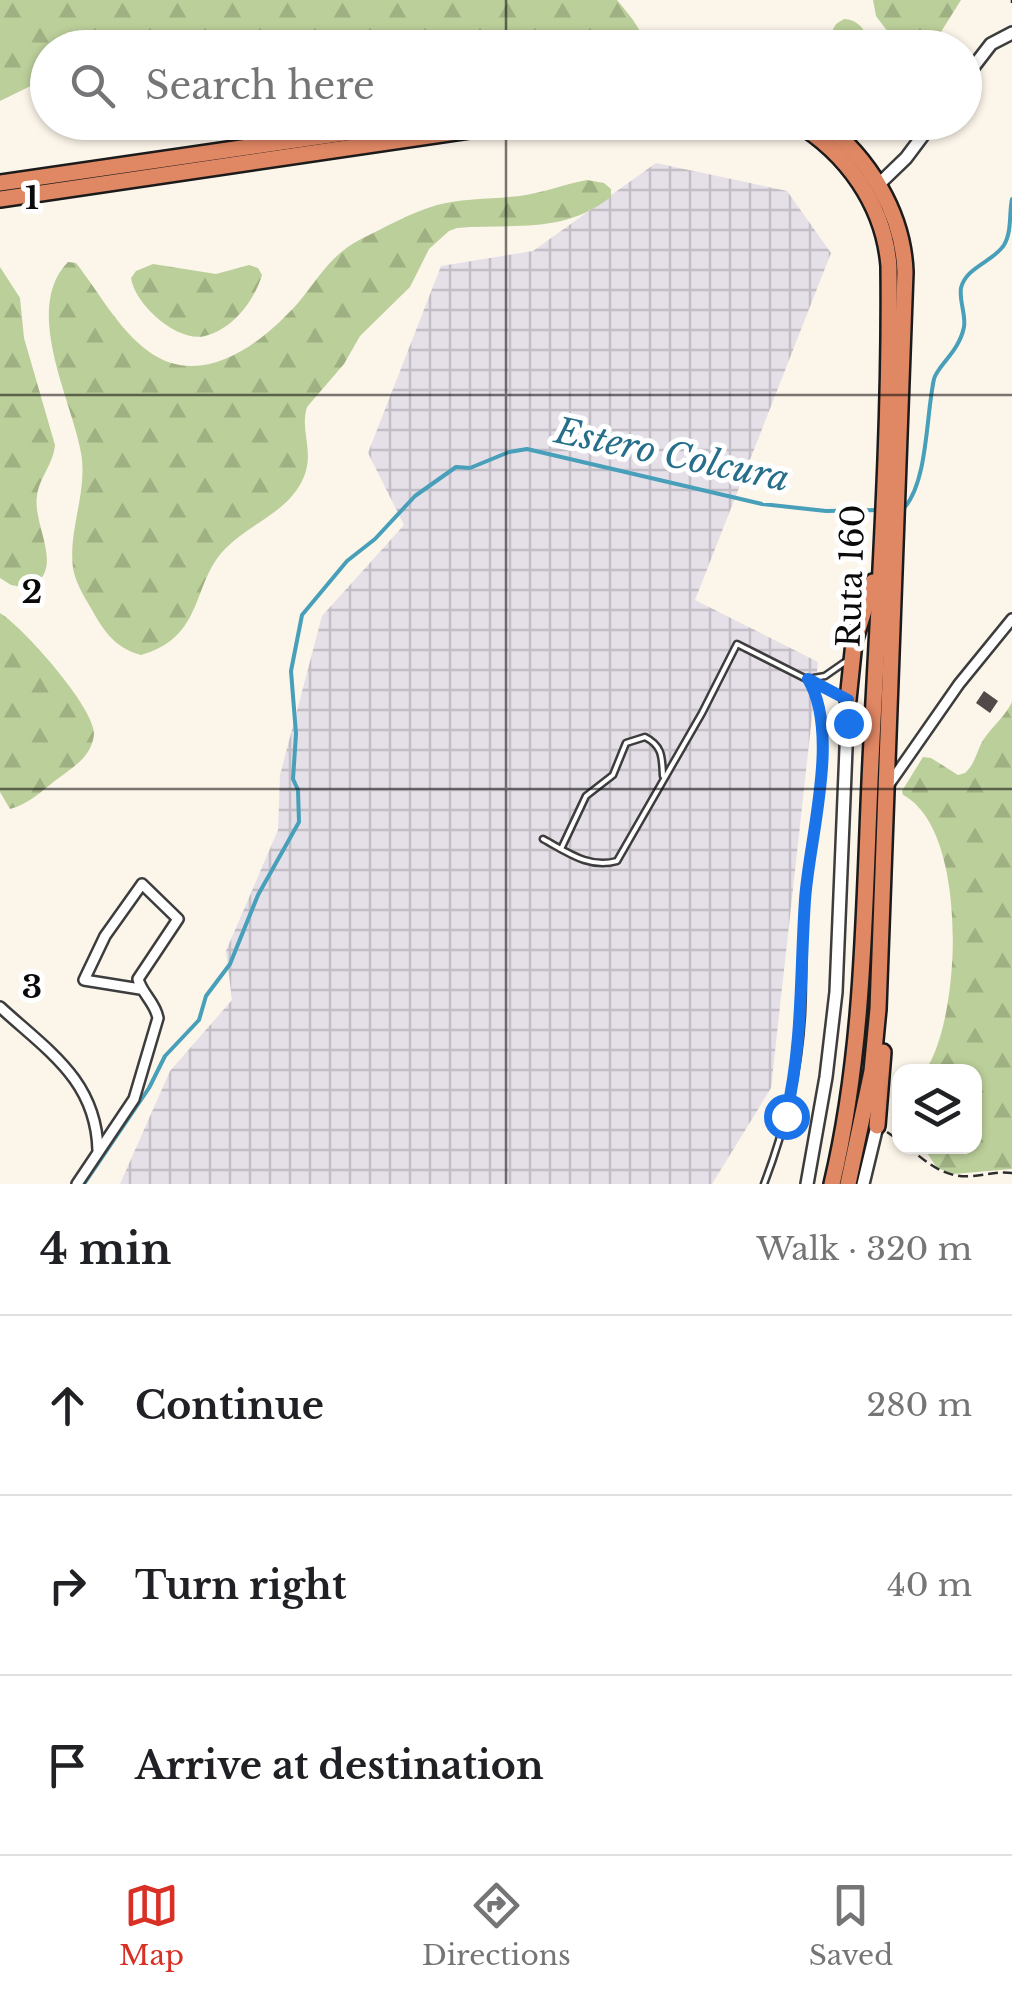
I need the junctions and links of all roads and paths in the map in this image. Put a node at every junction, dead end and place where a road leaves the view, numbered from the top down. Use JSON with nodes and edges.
{"nodes":[{"id":1,"x":1012,"y":33,"type":"edge"},
{"id":2,"x":982,"y":56,"type":"edge"},
{"id":3,"x":296,"y":140,"type":"edge"},
{"id":4,"x":402,"y":140,"type":"edge"},
{"id":5,"x":820,"y":140,"type":"edge"},
{"id":6,"x":842,"y":140,"type":"edge"},
{"id":7,"x":920,"y":140,"type":"edge"},
{"id":8,"x":0,"y":183,"type":"edge"},
{"id":9,"x":878,"y":185,"type":"junction"},
{"id":10,"x":0,"y":199,"type":"edge"},
{"id":11,"x":890,"y":498,"type":"junction"},
{"id":12,"x":889,"y":520,"type":"junction"},
{"id":13,"x":880,"y":559,"type":"junction"},
{"id":14,"x":1012,"y":619,"type":"edge"},
{"id":15,"x":854,"y":642,"type":"junction"},
{"id":16,"x":808,"y":679,"type":"junction"},
{"id":17,"x":848,"y":700,"type":"junction"},
{"id":18,"x":663,"y":780,"type":"junction"},
{"id":19,"x":888,"y":785,"type":"junction"},
{"id":20,"x":543,"y":839,"type":"dead end"},
{"id":21,"x":561,"y":849,"type":"junction"},
{"id":22,"x":140,"y":989,"type":"junction"},
{"id":23,"x":0,"y":1008,"type":"edge"},
{"id":24,"x":878,"y":1008,"type":"junction"},
{"id":25,"x":877,"y":1126,"type":"joint"},
{"id":26,"x":98,"y":1153,"type":"junction"},
{"id":27,"x":916,"y":1154,"type":"edge"},
{"id":28,"x":1012,"y":1173,"type":"edge"},
{"id":29,"x":76,"y":1184,"type":"edge"},
{"id":30,"x":764,"y":1184,"type":"edge"},
{"id":31,"x":807,"y":1184,"type":"edge"},
{"id":32,"x":832,"y":1184,"type":"edge"},
{"id":33,"x":848,"y":1184,"type":"edge"},
{"id":34,"x":863,"y":1184,"type":"edge"}],
"edges":[{"from":1,"to":2,"type":"street"},
{"from":3,"to":8,"type":"highway"},
{"from":4,"to":10,"type":"highway"},
{"from":5,"to":11,"type":"highway","name":"Ruta 160"},
{"from":6,"to":9,"type":"highway","name":"Ruta 160"},
{"from":7,"to":9,"type":"street"},
{"from":9,"to":11,"type":"highway","name":"Ruta 160"},
{"from":11,"to":12,"type":"highway","name":"Ruta 160"},
{"from":12,"to":13,"type":"highway","name":"Ruta 160"},
{"from":12,"to":19,"type":"highway","name":"Ruta 160"},
{"from":13,"to":15,"type":"highway"},
{"from":13,"to":32,"type":"highway","name":"Ruta 160"},
{"from":14,"to":19,"type":"street"},
{"from":15,"to":16,"type":"lane"},
{"from":15,"to":17,"type":"highway"},
{"from":16,"to":17,"type":"lane"},
{"from":16,"to":18,"type":"lane"},
{"from":16,"to":30,"type":"lane"},
{"from":17,"to":31,"type":"street"},
{"from":18,"to":21,"type":"lane"},
{"from":18,"to":21,"type":"lane"},
{"from":19,"to":24,"type":"highway","name":"Ruta 160"},
{"from":20,"to":21,"type":"lane"},
{"from":22,"to":22,"type":"street"},
{"from":22,"to":26,"type":"street"},
{"from":23,"to":26,"type":"street"},
{"from":24,"to":25,"type":"highway"},
{"from":24,"to":33,"type":"highway","name":"Ruta 160"},
{"from":25,"to":34,"type":"street"},
{"from":26,"to":29,"type":"street"},
{"from":27,"to":28,"type":"path"}]}
